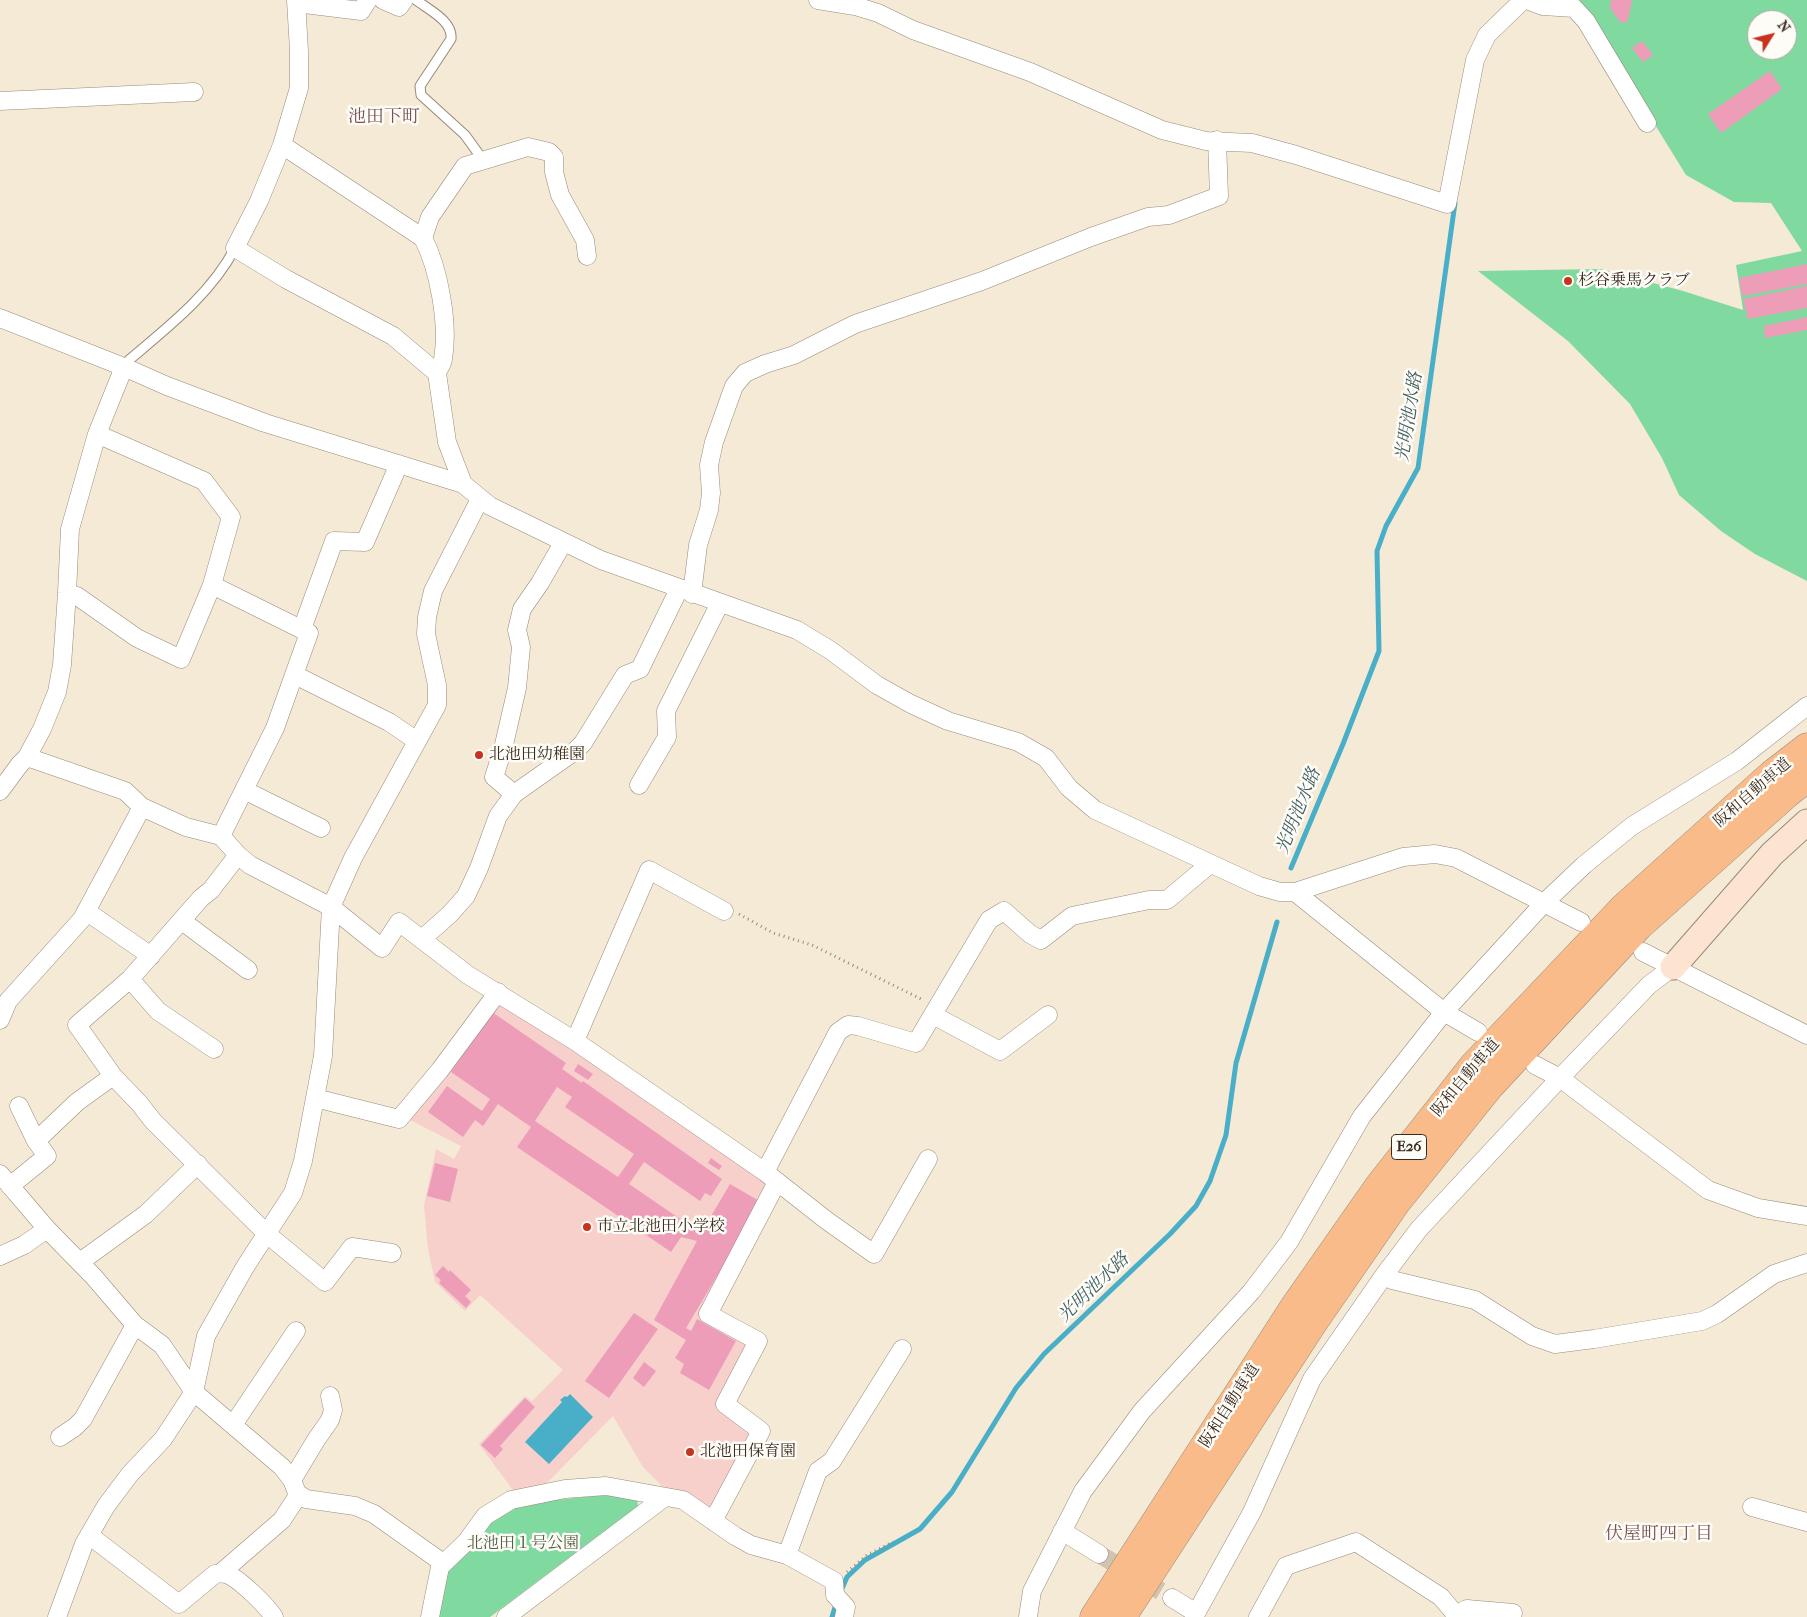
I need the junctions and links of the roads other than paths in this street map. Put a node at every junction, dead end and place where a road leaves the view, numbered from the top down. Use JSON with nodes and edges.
{"nodes":[{"id":1,"x":368,"y":0,"type":"edge"},
{"id":2,"x":384,"y":0,"type":"edge"},
{"id":3,"x":404,"y":0,"type":"edge"},
{"id":4,"x":416,"y":0,"type":"edge"},
{"id":5,"x":818,"y":0,"type":"edge"},
{"id":6,"x":1525,"y":0,"type":"edge"},
{"id":7,"x":296,"y":1,"type":"edge"},
{"id":8,"x":194,"y":92,"type":"dead end"},
{"id":9,"x":0,"y":101,"type":"edge"},
{"id":10,"x":1647,"y":123,"type":"dead end"},
{"id":11,"x":1217,"y":140,"type":"junction"},
{"id":12,"x":282,"y":145,"type":"junction"},
{"id":13,"x":483,"y":160,"type":"junction"},
{"id":14,"x":423,"y":238,"type":"junction"},
{"id":15,"x":235,"y":248,"type":"junction"},
{"id":16,"x":587,"y":256,"type":"dead end"},
{"id":17,"x":0,"y":318,"type":"edge"},
{"id":18,"x":124,"y":367,"type":"junction"},
{"id":19,"x":437,"y":372,"type":"junction"},
{"id":20,"x":97,"y":434,"type":"junction"},
{"id":21,"x":399,"y":464,"type":"junction"},
{"id":22,"x":463,"y":484,"type":"junction"},
{"id":23,"x":480,"y":499,"type":"junction"},
{"id":24,"x":563,"y":543,"type":"junction"},
{"id":25,"x":212,"y":584,"type":"junction"},
{"id":26,"x":686,"y":592,"type":"junction"},
{"id":27,"x":68,"y":593,"type":"junction"},
{"id":28,"x":720,"y":603,"type":"junction"},
{"id":29,"x":302,"y":629,"type":"junction"},
{"id":30,"x":294,"y":675,"type":"junction"},
{"id":31,"x":1807,"y":706,"type":"edge"},
{"id":32,"x":416,"y":741,"type":"junction"},
{"id":33,"x":1807,"y":747,"type":"edge"},
{"id":34,"x":28,"y":757,"type":"junction"},
{"id":35,"x":1807,"y":778,"type":"edge"},
{"id":36,"x":639,"y":785,"type":"dead end"},
{"id":37,"x":244,"y":790,"type":"junction"},
{"id":38,"x":0,"y":791,"type":"edge"},
{"id":39,"x":514,"y":794,"type":"junction"},
{"id":40,"x":142,"y":807,"type":"junction"},
{"id":41,"x":1807,"y":822,"type":"edge"},
{"id":42,"x":321,"y":828,"type":"dead end"},
{"id":43,"x":221,"y":836,"type":"junction"},
{"id":44,"x":238,"y":855,"type":"junction"},
{"id":45,"x":1210,"y":864,"type":"junction"},
{"id":46,"x":1295,"y":892,"type":"junction"},
{"id":47,"x":1544,"y":903,"type":"junction"},
{"id":48,"x":332,"y":907,"type":"junction"},
{"id":49,"x":86,"y":911,"type":"junction"},
{"id":50,"x":724,"y":911,"type":"road end"},
{"id":51,"x":182,"y":921,"type":"junction"},
{"id":52,"x":1581,"y":922,"type":"dead end"},
{"id":53,"x":422,"y":939,"type":"junction"},
{"id":54,"x":1643,"y":952,"type":"dead end"},
{"id":55,"x":150,"y":956,"type":"junction"},
{"id":56,"x":1673,"y":967,"type":"junction"},
{"id":57,"x":248,"y":970,"type":"dead end"},
{"id":58,"x":130,"y":979,"type":"junction"},
{"id":59,"x":498,"y":992,"type":"junction"},
{"id":60,"x":935,"y":1011,"type":"junction"},
{"id":61,"x":1444,"y":1012,"type":"junction"},
{"id":62,"x":1048,"y":1015,"type":"dead end"},
{"id":63,"x":0,"y":1020,"type":"edge"},
{"id":64,"x":1478,"y":1032,"type":"dead end"},
{"id":65,"x":1807,"y":1035,"type":"edge"},
{"id":66,"x":575,"y":1041,"type":"junction"},
{"id":67,"x":214,"y":1049,"type":"dead end"},
{"id":68,"x":1535,"y":1065,"type":"dead end"},
{"id":69,"x":113,"y":1076,"type":"junction"},
{"id":70,"x":1560,"y":1078,"type":"junction"},
{"id":71,"x":315,"y":1098,"type":"junction"},
{"id":72,"x":19,"y":1106,"type":"dead end"},
{"id":73,"x":36,"y":1141,"type":"junction"},
{"id":74,"x":928,"y":1159,"type":"dead end"},
{"id":75,"x":198,"y":1164,"type":"junction"},
{"id":76,"x":771,"y":1177,"type":"junction"},
{"id":77,"x":5,"y":1180,"type":"edge"},
{"id":78,"x":1807,"y":1216,"type":"edge"},
{"id":79,"x":47,"y":1229,"type":"junction"},
{"id":80,"x":267,"y":1234,"type":"junction"},
{"id":81,"x":392,"y":1253,"type":"dead end"},
{"id":82,"x":0,"y":1256,"type":"edge"},
{"id":83,"x":80,"y":1262,"type":"junction"},
{"id":84,"x":1807,"y":1263,"type":"edge"},
{"id":85,"x":1385,"y":1274,"type":"junction"},
{"id":86,"x":135,"y":1325,"type":"junction"},
{"id":87,"x":296,"y":1331,"type":"dead end"},
{"id":88,"x":902,"y":1349,"type":"dead end"},
{"id":89,"x":194,"y":1392,"type":"junction"},
{"id":90,"x":330,"y":1396,"type":"dead end"},
{"id":91,"x":233,"y":1426,"type":"junction"},
{"id":92,"x":60,"y":1437,"type":"dead end"},
{"id":93,"x":296,"y":1487,"type":"junction"},
{"id":94,"x":665,"y":1497,"type":"junction"},
{"id":95,"x":1752,"y":1508,"type":"dead end"},
{"id":96,"x":713,"y":1521,"type":"junction"},
{"id":97,"x":1807,"y":1522,"type":"edge"},
{"id":98,"x":1062,"y":1531,"type":"junction"},
{"id":99,"x":90,"y":1535,"type":"junction"},
{"id":100,"x":1099,"y":1554,"type":"tunnel mouth"},
{"id":101,"x":787,"y":1555,"type":"junction"},
{"id":102,"x":443,"y":1563,"type":"junction"},
{"id":103,"x":222,"y":1572,"type":"junction"},
{"id":104,"x":1172,"y":1598,"type":"tunnel mouth"},
{"id":105,"x":840,"y":1600,"type":"edge"},
{"id":106,"x":1513,"y":1613,"type":"dead end"},
{"id":107,"x":1195,"y":1615,"type":"edge"},
{"id":108,"x":57,"y":1617,"type":"edge"},
{"id":109,"x":274,"y":1617,"type":"edge"},
{"id":110,"x":430,"y":1617,"type":"edge"},
{"id":111,"x":506,"y":1617,"type":"edge"},
{"id":112,"x":1028,"y":1617,"type":"edge"},
{"id":113,"x":1094,"y":1617,"type":"edge"},
{"id":114,"x":1122,"y":1617,"type":"edge"},
{"id":115,"x":1258,"y":1617,"type":"edge"}],
"edges":[{"from":1,"to":7,"type":"street"},
{"from":2,"to":3,"type":"street"},
{"from":4,"to":13,"type":"lane"},
{"from":5,"to":11,"type":"street"},
{"from":6,"to":10,"type":"street"},
{"from":6,"to":11,"type":"street"},
{"from":7,"to":12,"type":"street"},
{"from":8,"to":9,"type":"street"},
{"from":11,"to":26,"type":"street"},
{"from":12,"to":14,"type":"street"},
{"from":12,"to":15,"type":"street"},
{"from":13,"to":14,"type":"street"},
{"from":13,"to":16,"type":"street"},
{"from":14,"to":19,"type":"street"},
{"from":15,"to":18,"type":"lane"},
{"from":15,"to":19,"type":"street"},
{"from":17,"to":18,"type":"street"},
{"from":18,"to":20,"type":"street"},
{"from":18,"to":21,"type":"street"},
{"from":19,"to":22,"type":"street"},
{"from":20,"to":25,"type":"street"},
{"from":20,"to":27,"type":"street"},
{"from":21,"to":22,"type":"street"},
{"from":21,"to":29,"type":"street"},
{"from":22,"to":23,"type":"street"},
{"from":23,"to":24,"type":"street"},
{"from":23,"to":32,"type":"street"},
{"from":24,"to":26,"type":"street"},
{"from":24,"to":39,"type":"street"},
{"from":25,"to":27,"type":"street"},
{"from":25,"to":29,"type":"street"},
{"from":26,"to":28,"type":"street"},
{"from":26,"to":39,"type":"street"},
{"from":27,"to":34,"type":"street"},
{"from":28,"to":36,"type":"street"},
{"from":28,"to":45,"type":"street"},
{"from":29,"to":30,"type":"street"},
{"from":30,"to":32,"type":"street"},
{"from":30,"to":37,"type":"street"},
{"from":31,"to":47,"type":"street"},
{"from":32,"to":48,"type":"street"},
{"from":33,"to":113,"type":"highway","name":"阪和自動車道","number":"E26"},
{"from":34,"to":38,"type":"street"},
{"from":34,"to":40,"type":"street"},
{"from":35,"to":114,"type":"highway","name":"阪和自動車道","number":"E26"},
{"from":37,"to":42,"type":"street"},
{"from":37,"to":43,"type":"street"},
{"from":39,"to":53,"type":"street"},
{"from":40,"to":43,"type":"street"},
{"from":40,"to":49,"type":"street"},
{"from":41,"to":56,"type":"street"},
{"from":43,"to":44,"type":"street"},
{"from":44,"to":48,"type":"street"},
{"from":44,"to":51,"type":"street"},
{"from":45,"to":46,"type":"street"},
{"from":45,"to":60,"type":"street"},
{"from":46,"to":47,"type":"street"},
{"from":46,"to":61,"type":"street"},
{"from":47,"to":52,"type":"street"},
{"from":47,"to":61,"type":"street"},
{"from":48,"to":53,"type":"street"},
{"from":48,"to":71,"type":"street"},
{"from":49,"to":55,"type":"street"},
{"from":49,"to":63,"type":"street"},
{"from":50,"to":66,"type":"street"},
{"from":51,"to":55,"type":"street"},
{"from":51,"to":57,"type":"street"},
{"from":53,"to":59,"type":"street"},
{"from":54,"to":56,"type":"street"},
{"from":55,"to":58,"type":"street"},
{"from":56,"to":65,"type":"street"},
{"from":56,"to":70,"type":"street"},
{"from":58,"to":67,"type":"street"},
{"from":58,"to":69,"type":"street"},
{"from":59,"to":66,"type":"street"},
{"from":59,"to":71,"type":"street"},
{"from":60,"to":62,"type":"street"},
{"from":60,"to":76,"type":"street"},
{"from":61,"to":64,"type":"street"},
{"from":61,"to":98,"type":"street"},
{"from":66,"to":76,"type":"street"},
{"from":68,"to":70,"type":"street"},
{"from":69,"to":73,"type":"street"},
{"from":69,"to":75,"type":"street"},
{"from":70,"to":78,"type":"street"},
{"from":70,"to":85,"type":"street"},
{"from":71,"to":80,"type":"street"},
{"from":72,"to":73,"type":"street"},
{"from":73,"to":77,"type":"street"},
{"from":74,"to":76,"type":"street"},
{"from":75,"to":80,"type":"street"},
{"from":75,"to":83,"type":"street"},
{"from":76,"to":96,"type":"street"},
{"from":77,"to":79,"type":"street"},
{"from":79,"to":82,"type":"street"},
{"from":79,"to":83,"type":"street"},
{"from":80,"to":81,"type":"street"},
{"from":80,"to":89,"type":"street"},
{"from":83,"to":86,"type":"street"},
{"from":84,"to":85,"type":"street"},
{"from":85,"to":107,"type":"street"},
{"from":86,"to":89,"type":"street"},
{"from":86,"to":92,"type":"street"},
{"from":87,"to":91,"type":"street"},
{"from":88,"to":101,"type":"street"},
{"from":89,"to":91,"type":"street"},
{"from":89,"to":99,"type":"street"},
{"from":90,"to":93,"type":"street"},
{"from":91,"to":93,"type":"street"},
{"from":93,"to":102,"type":"street"},
{"from":93,"to":103,"type":"street"},
{"from":94,"to":96,"type":"street"},
{"from":94,"to":102,"type":"street"},
{"from":94,"to":111,"type":"street"},
{"from":95,"to":97,"type":"street"},
{"from":96,"to":101,"type":"street"},
{"from":98,"to":100,"type":"street"},
{"from":98,"to":112,"type":"street"},
{"from":99,"to":103,"type":"street"},
{"from":99,"to":108,"type":"street"},
{"from":101,"to":105,"type":"street"},
{"from":102,"to":110,"type":"street"},
{"from":103,"to":109,"type":"street"},
{"from":104,"to":107,"type":"street"},
{"from":106,"to":115,"type":"street"}]}
